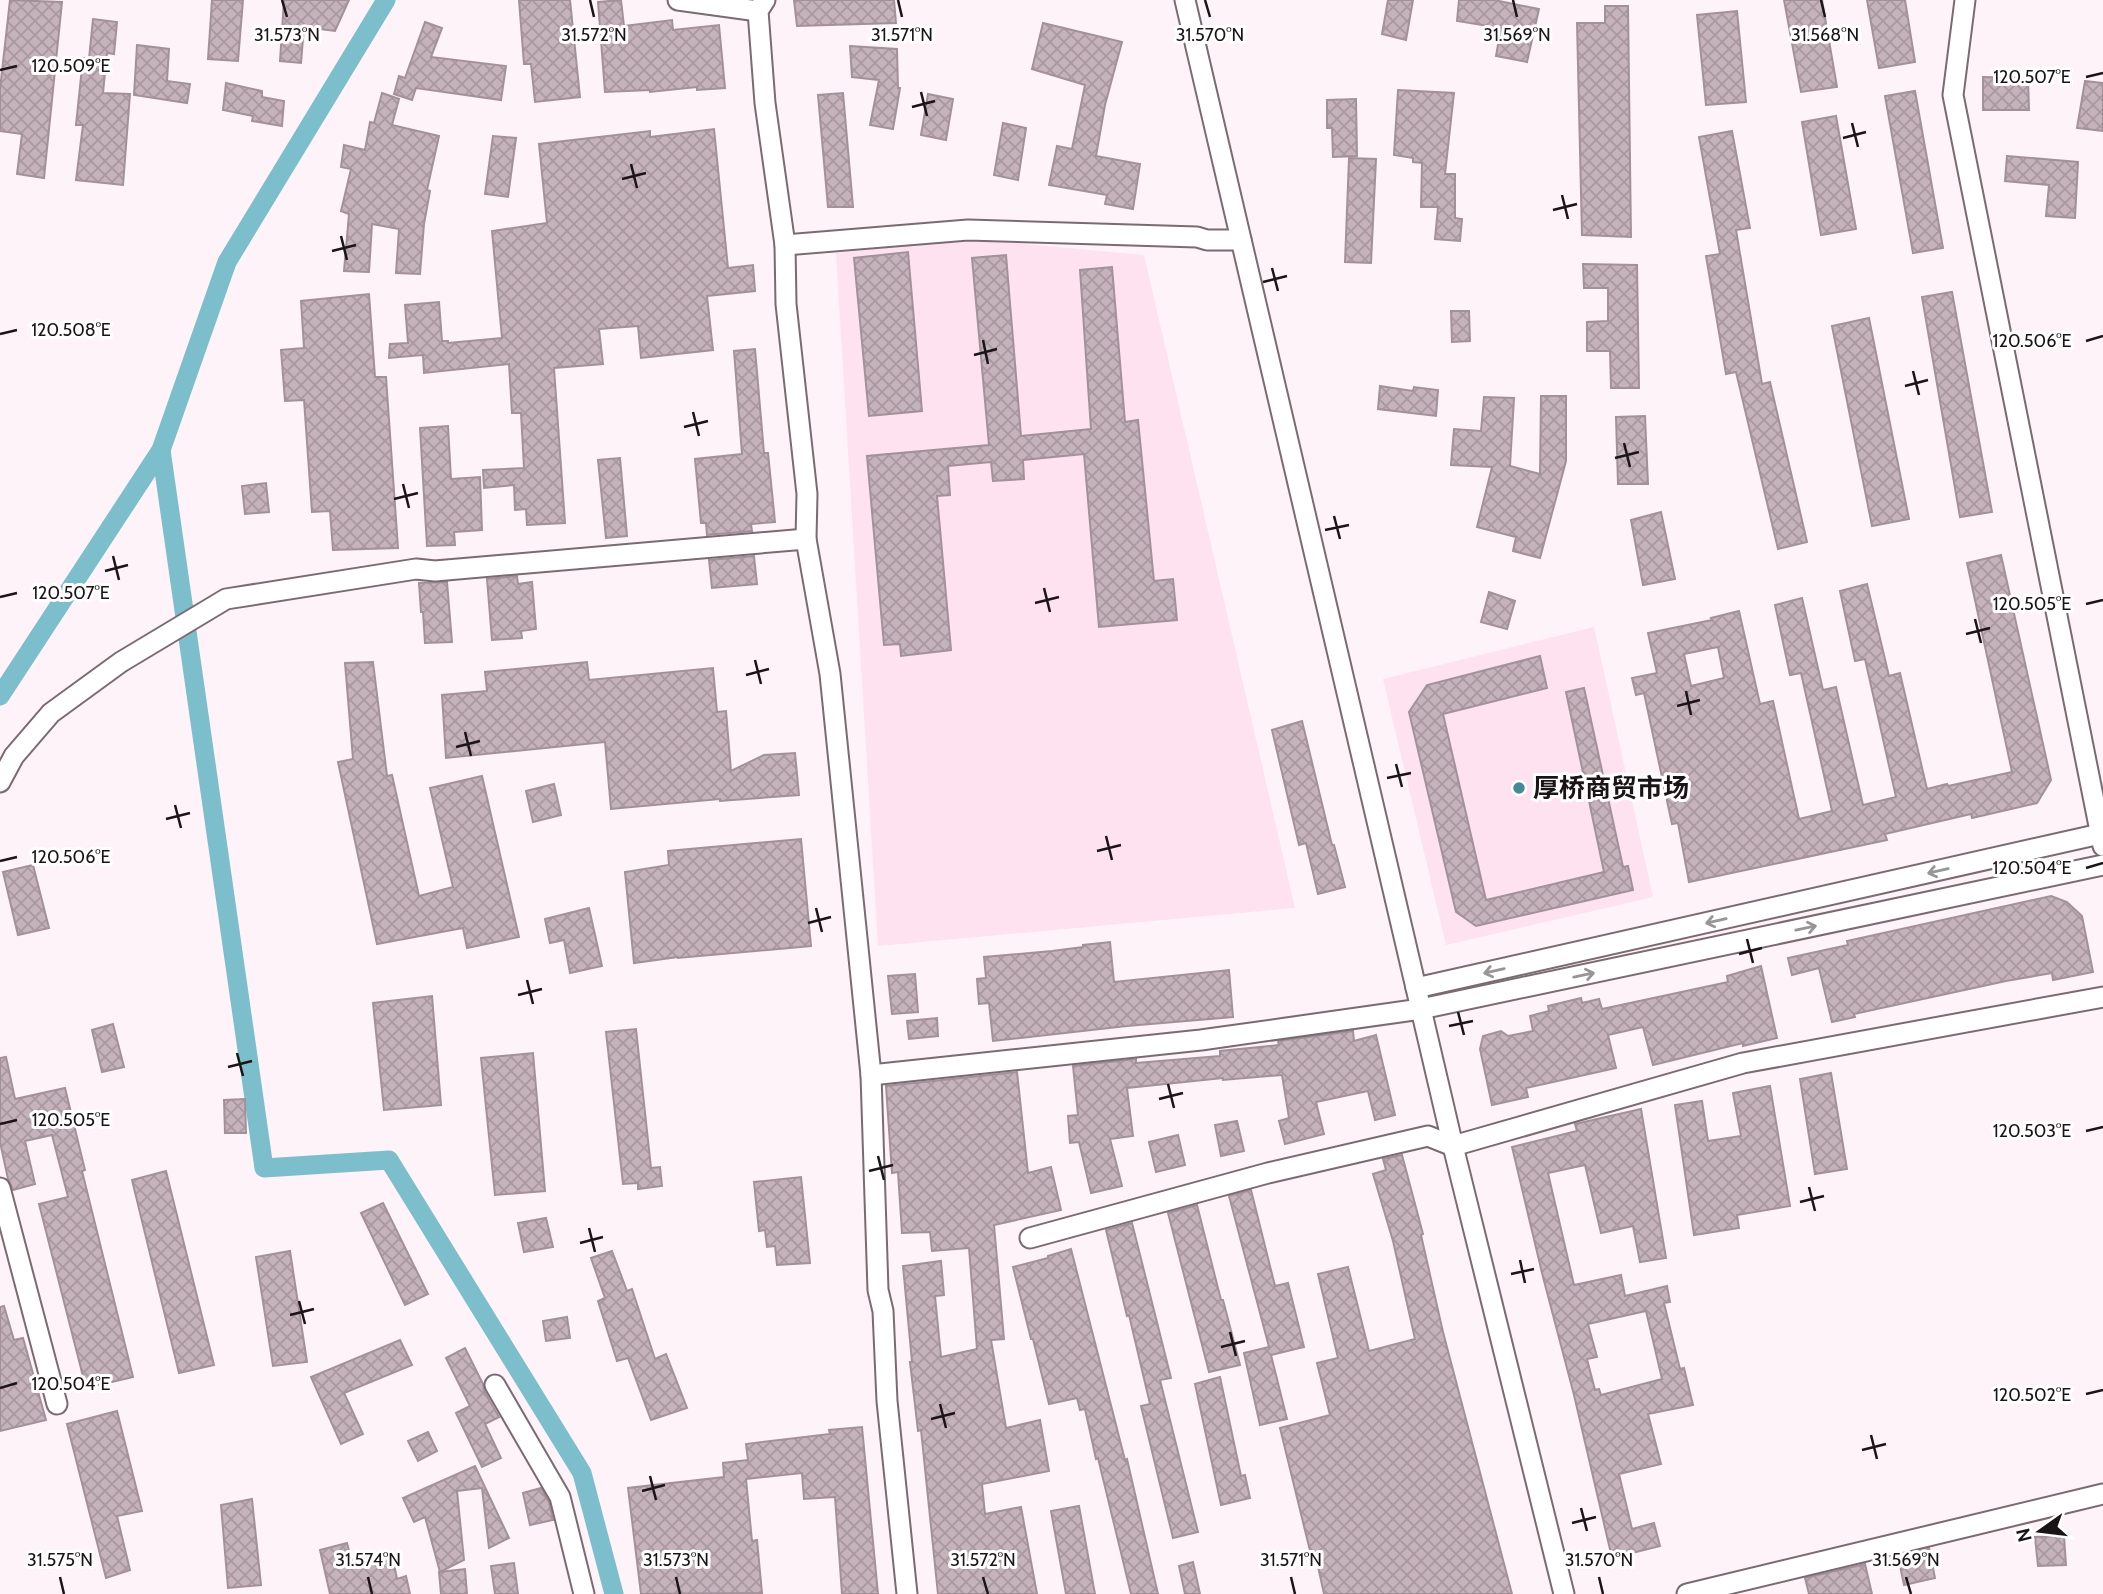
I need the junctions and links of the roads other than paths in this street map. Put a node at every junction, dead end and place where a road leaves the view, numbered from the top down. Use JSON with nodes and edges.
{"nodes":[{"id":1,"x":678,"y":0,"type":"edge"},
{"id":2,"x":1185,"y":0,"type":"edge"},
{"id":3,"x":1965,"y":0,"type":"edge"},
{"id":4,"x":761,"y":6,"type":"edge"},
{"id":5,"x":1241,"y":240,"type":"junction"},
{"id":6,"x":785,"y":245,"type":"junction"},
{"id":7,"x":806,"y":539,"type":"junction"},
{"id":8,"x":0,"y":782,"type":"edge"},
{"id":9,"x":2101,"y":840,"type":"edge"},
{"id":10,"x":2103,"y":865,"type":"edge"},
{"id":11,"x":1416,"y":988,"type":"junction"},
{"id":12,"x":2103,"y":997,"type":"edge"},
{"id":13,"x":1421,"y":1009,"type":"junction"},
{"id":14,"x":871,"y":1076,"type":"junction"},
{"id":15,"x":1453,"y":1146,"type":"junction"},
{"id":16,"x":0,"y":1188,"type":"edge"},
{"id":17,"x":1030,"y":1238,"type":"dead end"},
{"id":18,"x":495,"y":1385,"type":"dead end"},
{"id":19,"x":57,"y":1404,"type":"dead end"},
{"id":20,"x":2103,"y":1494,"type":"edge"},
{"id":21,"x":584,"y":1594,"type":"edge"},
{"id":22,"x":907,"y":1594,"type":"edge"},
{"id":23,"x":1564,"y":1594,"type":"edge"},
{"id":24,"x":1687,"y":1594,"type":"edge"}],
"edges":[{"from":1,"to":4,"type":"street"},
{"from":2,"to":5,"type":"street"},
{"from":3,"to":9,"type":"street"},
{"from":4,"to":6,"type":"street"},
{"from":5,"to":6,"type":"street"},
{"from":5,"to":11,"type":"street"},
{"from":6,"to":7,"type":"street"},
{"from":7,"to":8,"type":"street"},
{"from":7,"to":14,"type":"street"},
{"from":9,"to":11,"type":"street","one_way":true},
{"from":13,"to":10,"type":"street","one_way":true},
{"from":11,"to":13,"type":"street"},
{"from":12,"to":15,"type":"street"},
{"from":13,"to":14,"type":"street"},
{"from":13,"to":15,"type":"street"},
{"from":14,"to":22,"type":"street"},
{"from":15,"to":17,"type":"street"},
{"from":15,"to":23,"type":"street"},
{"from":16,"to":19,"type":"street"},
{"from":18,"to":21,"type":"street"},
{"from":20,"to":24,"type":"street"}]}
